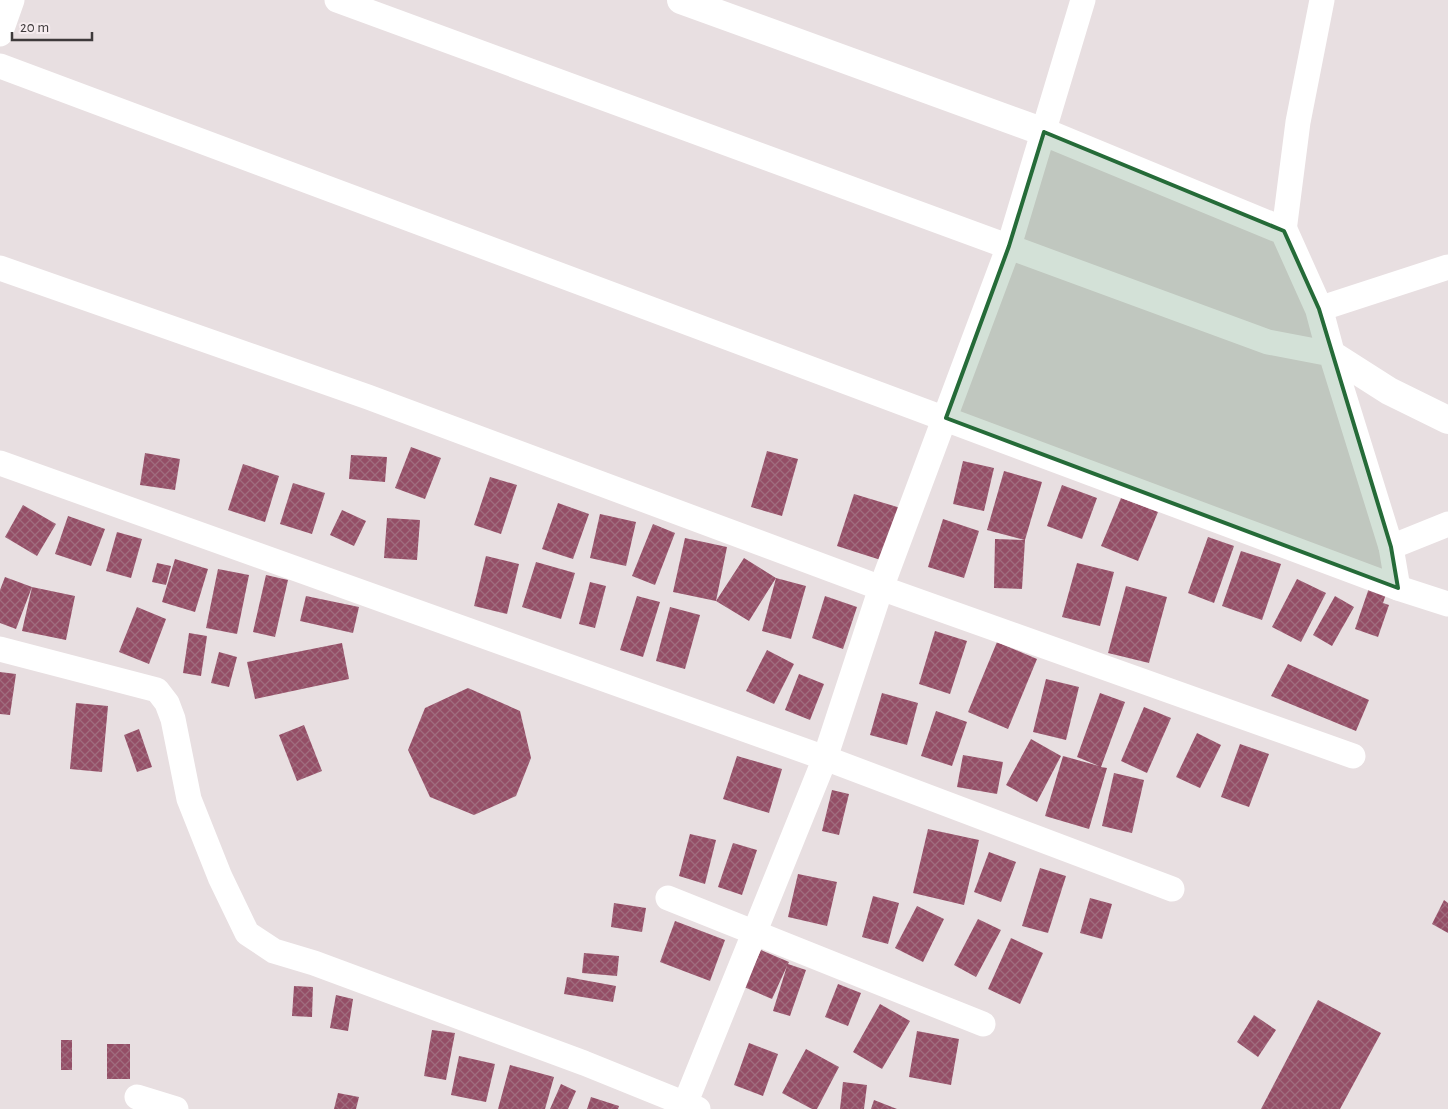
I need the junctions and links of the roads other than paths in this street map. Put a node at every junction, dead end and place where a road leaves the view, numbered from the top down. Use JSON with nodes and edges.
{"nodes":[{"id":1,"x":12,"y":0,"type":"edge"},
{"id":2,"x":337,"y":0,"type":"edge"},
{"id":3,"x":681,"y":0,"type":"edge"},
{"id":4,"x":1083,"y":0,"type":"edge"},
{"id":5,"x":1322,"y":0,"type":"edge"},
{"id":6,"x":0,"y":34,"type":"edge"},
{"id":7,"x":0,"y":66,"type":"edge"},
{"id":8,"x":1044,"y":132,"type":"junction"},
{"id":9,"x":1284,"y":231,"type":"junction"},
{"id":10,"x":1009,"y":246,"type":"junction"},
{"id":11,"x":1448,"y":267,"type":"edge"},
{"id":12,"x":0,"y":268,"type":"edge"},
{"id":13,"x":1318,"y":309,"type":"junction"},
{"id":14,"x":1331,"y":354,"type":"junction"},
{"id":15,"x":946,"y":418,"type":"junction"},
{"id":16,"x":1448,"y":420,"type":"edge"},
{"id":17,"x":0,"y":463,"type":"edge"},
{"id":18,"x":1448,"y":524,"type":"edge"},
{"id":19,"x":1391,"y":547,"type":"junction"},
{"id":20,"x":881,"y":588,"type":"junction"},
{"id":21,"x":1398,"y":588,"type":"junction"},
{"id":22,"x":1448,"y":604,"type":"edge"},
{"id":23,"x":0,"y":649,"type":"edge"},
{"id":24,"x":1353,"y":756,"type":"dead end"},
{"id":25,"x":825,"y":758,"type":"junction"},
{"id":26,"x":1172,"y":889,"type":"dead end"},
{"id":27,"x":668,"y":898,"type":"dead end"},
{"id":28,"x":754,"y":934,"type":"junction"},
{"id":29,"x":983,"y":1024,"type":"dead end"},
{"id":30,"x":137,"y":1097,"type":"dead end"},
{"id":31,"x":688,"y":1107,"type":"edge"},
{"id":32,"x":176,"y":1109,"type":"edge"}],
"edges":[{"from":1,"to":6,"type":"street"},
{"from":2,"to":10,"type":"street"},
{"from":3,"to":8,"type":"street"},
{"from":4,"to":8,"type":"street"},
{"from":5,"to":9,"type":"street"},
{"from":7,"to":15,"type":"street"},
{"from":8,"to":9,"type":"street"},
{"from":8,"to":10,"type":"street"},
{"from":9,"to":13,"type":"street"},
{"from":10,"to":14,"type":"street"},
{"from":10,"to":15,"type":"street"},
{"from":11,"to":13,"type":"street"},
{"from":12,"to":20,"type":"street"},
{"from":13,"to":14,"type":"street"},
{"from":14,"to":16,"type":"street"},
{"from":14,"to":19,"type":"street"},
{"from":15,"to":20,"type":"street"},
{"from":15,"to":21,"type":"street"},
{"from":17,"to":25,"type":"street"},
{"from":18,"to":19,"type":"street"},
{"from":19,"to":21,"type":"street"},
{"from":20,"to":24,"type":"street"},
{"from":20,"to":25,"type":"street"},
{"from":21,"to":22,"type":"street"},
{"from":23,"to":31,"type":"street"},
{"from":25,"to":26,"type":"street"},
{"from":25,"to":28,"type":"street"},
{"from":27,"to":28,"type":"street"},
{"from":28,"to":29,"type":"street"},
{"from":28,"to":31,"type":"street"},
{"from":30,"to":32,"type":"street"}]}
